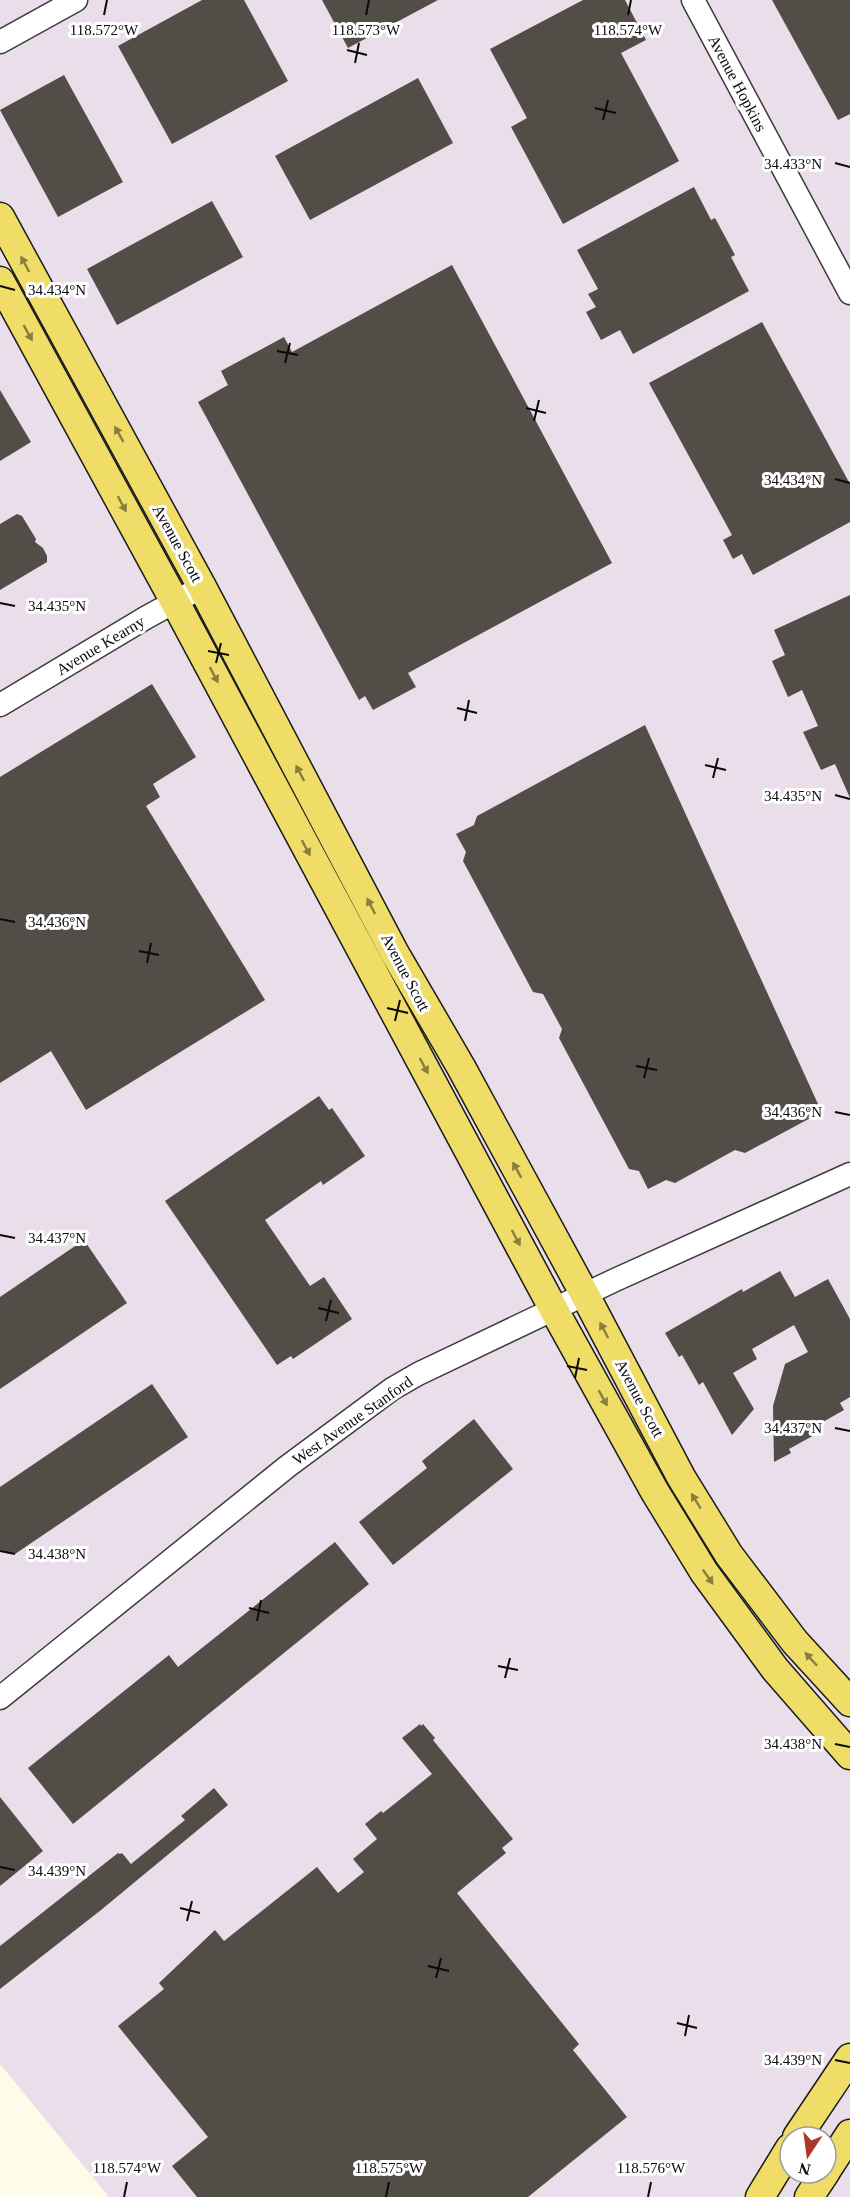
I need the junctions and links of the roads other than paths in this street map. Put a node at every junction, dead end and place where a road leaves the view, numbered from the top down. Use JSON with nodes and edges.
{"nodes":[{"id":1,"x":76,"y":0,"type":"edge"},
{"id":2,"x":693,"y":0,"type":"edge"},
{"id":3,"x":0,"y":42,"type":"edge"},
{"id":4,"x":0,"y":217,"type":"edge"},
{"id":5,"x":0,"y":281,"type":"edge"},
{"id":6,"x":850,"y":293,"type":"edge"},
{"id":7,"x":202,"y":587,"type":"junction"},
{"id":8,"x":175,"y":602,"type":"junction"},
{"id":9,"x":0,"y":705,"type":"edge"},
{"id":10,"x":850,"y":1174,"type":"edge"},
{"id":11,"x":585,"y":1295,"type":"junction"},
{"id":12,"x":554,"y":1310,"type":"junction"},
{"id":13,"x":0,"y":1698,"type":"edge"},
{"id":14,"x":850,"y":1702,"type":"edge"},
{"id":15,"x":850,"y":1755,"type":"edge"},
{"id":16,"x":846,"y":2064,"type":"edge"},
{"id":17,"x":805,"y":2125,"type":"edge"},
{"id":18,"x":826,"y":2125,"type":"edge"},
{"id":19,"x":850,"y":2134,"type":"edge"},
{"id":20,"x":838,"y":2152,"type":"edge"},
{"id":21,"x":778,"y":2168,"type":"edge"},
{"id":22,"x":760,"y":2197,"type":"edge"}],
"edges":[{"from":1,"to":3,"type":"street"},
{"from":2,"to":6,"type":"street","name":"Avenue Hopkins"},
{"from":7,"to":4,"type":"main road","name":"Avenue Scott","one_way":true},
{"from":5,"to":8,"type":"main road","name":"Avenue Scott","one_way":true},
{"from":7,"to":8,"type":"street","name":"Avenue Kearny"},
{"from":11,"to":7,"type":"main road","name":"Avenue Scott","one_way":true},
{"from":8,"to":9,"type":"street","name":"Avenue Kearny"},
{"from":8,"to":12,"type":"main road","name":"Avenue Scott","one_way":true},
{"from":10,"to":11,"type":"street","name":"West Avenue Stanford"},
{"from":11,"to":12,"type":"street","name":"West Avenue Stanford"},
{"from":14,"to":11,"type":"main road","name":"Avenue Scott","one_way":true},
{"from":12,"to":13,"type":"street","name":"West Avenue Stanford"},
{"from":12,"to":15,"type":"main road","name":"Avenue Scott","one_way":true},
{"from":16,"to":17,"type":"main road"},
{"from":16,"to":18,"type":"main road"},
{"from":19,"to":20,"type":"main road"},
{"from":21,"to":22,"type":"main road"}]}
